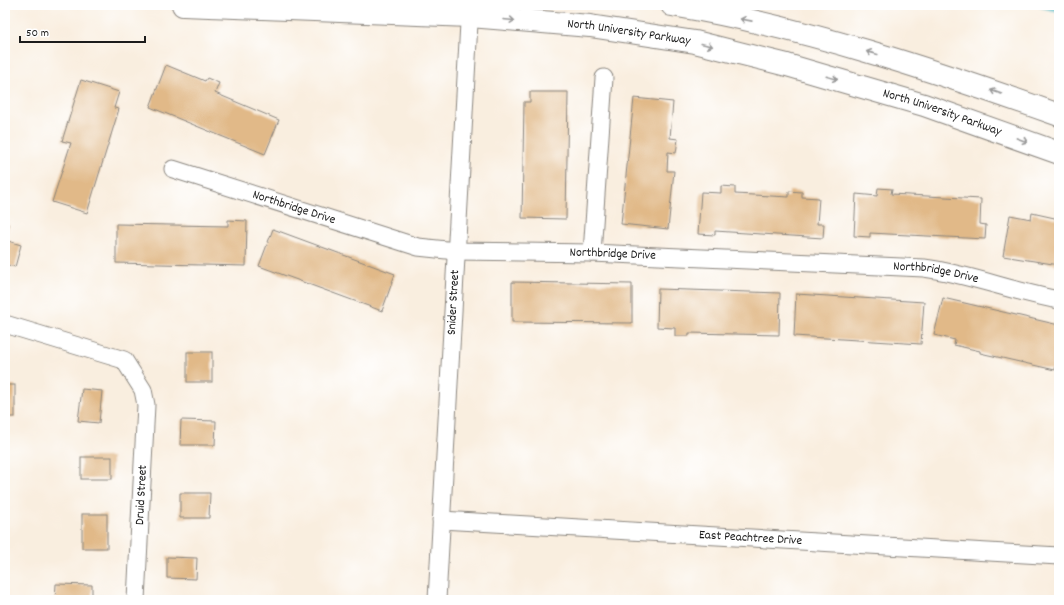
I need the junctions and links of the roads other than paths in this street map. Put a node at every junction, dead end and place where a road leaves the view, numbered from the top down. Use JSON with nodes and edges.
{"nodes":[{"id":1,"x":183,"y":5,"type":"edge"},
{"id":2,"x":672,"y":5,"type":"edge"},
{"id":3,"x":470,"y":11,"type":"edge"},
{"id":4,"x":604,"y":78,"type":"dead end"},
{"id":5,"x":1059,"y":115,"type":"edge"},
{"id":6,"x":1059,"y":153,"type":"edge"},
{"id":7,"x":173,"y":169,"type":"dead end"},
{"id":8,"x":456,"y":251,"type":"junction"},
{"id":9,"x":592,"y":253,"type":"junction"},
{"id":10,"x":1059,"y":300,"type":"edge"},
{"id":11,"x":5,"y":324,"type":"edge"},
{"id":12,"x":441,"y":520,"type":"junction"},
{"id":13,"x":1059,"y":556,"type":"edge"},
{"id":14,"x":136,"y":600,"type":"edge"},
{"id":15,"x":437,"y":600,"type":"edge"}],
"edges":[{"from":1,"to":3,"type":"main road","name":"North University Parkway"},
{"from":5,"to":2,"type":"main road","one_way":true},
{"from":3,"to":6,"type":"main road","name":"North University Parkway","one_way":true},
{"from":3,"to":8,"type":"street","name":"Snider Street"},
{"from":4,"to":9,"type":"street"},
{"from":7,"to":8,"type":"street","name":"Northbridge Drive"},
{"from":8,"to":9,"type":"street","name":"Northbridge Drive"},
{"from":8,"to":12,"type":"street","name":"Snider Street"},
{"from":9,"to":10,"type":"street","name":"Northbridge Drive"},
{"from":11,"to":14,"type":"street","name":"Druid Street"},
{"from":12,"to":13,"type":"street","name":"East Peachtree Drive"},
{"from":12,"to":15,"type":"street","name":"Snider Street"}]}
